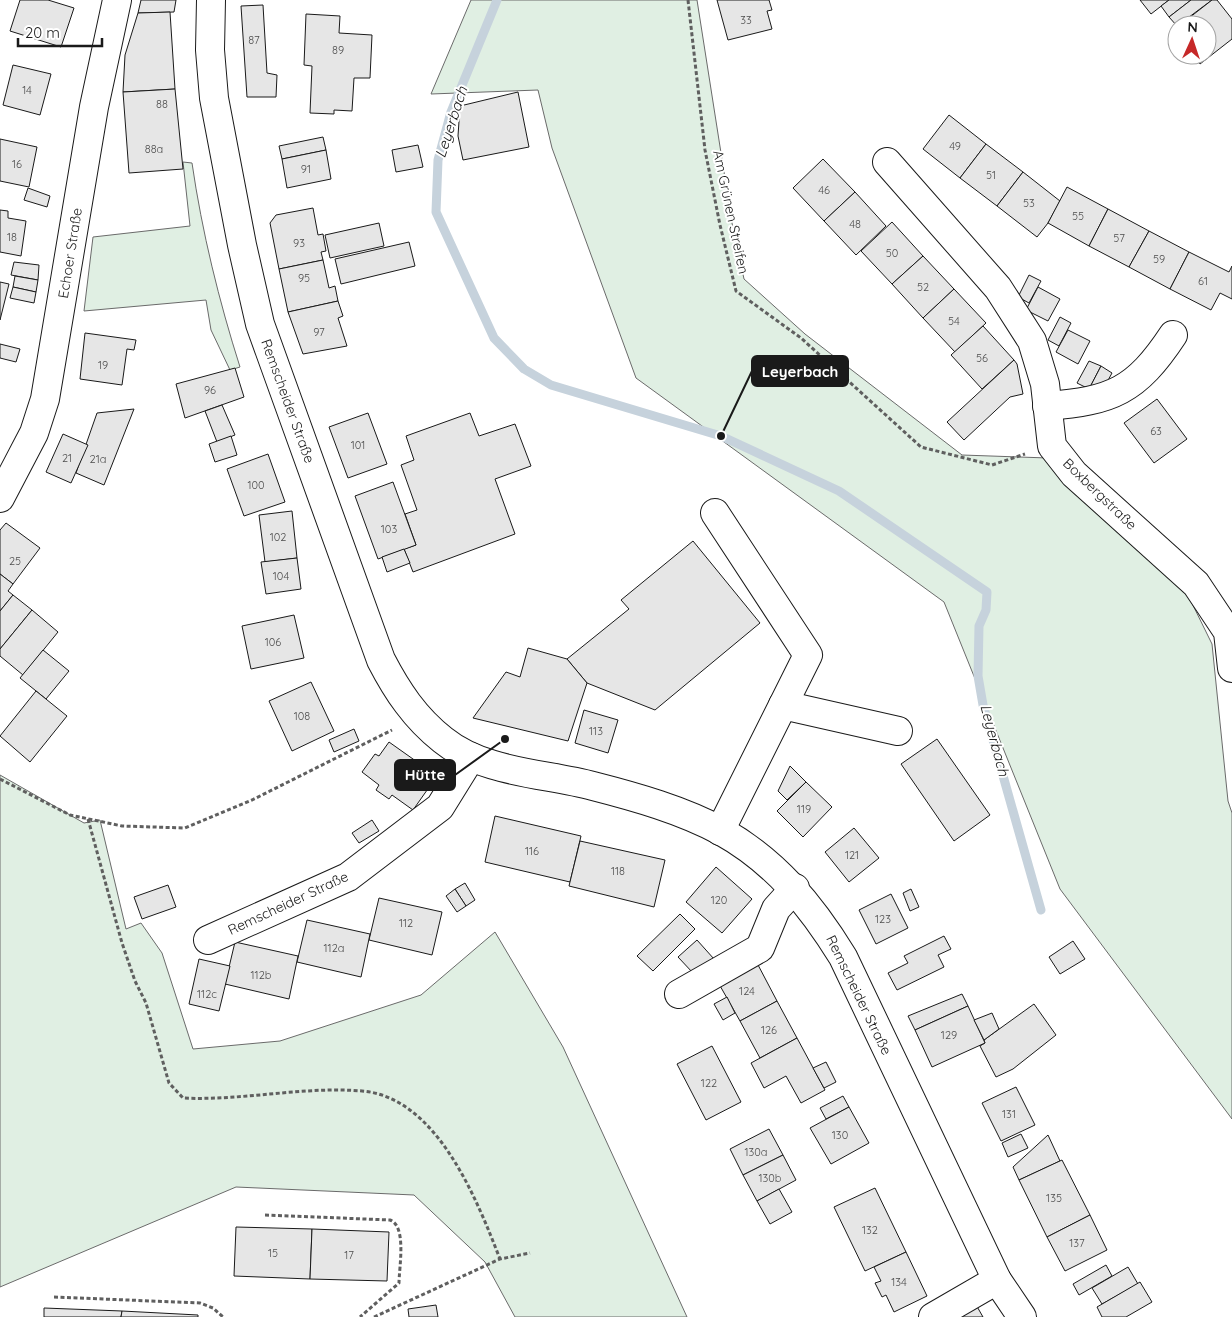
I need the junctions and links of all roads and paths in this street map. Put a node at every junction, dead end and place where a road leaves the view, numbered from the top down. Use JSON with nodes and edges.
{"nodes":[{"id":1,"x":117,"y":0,"type":"edge"},
{"id":2,"x":211,"y":0,"type":"edge"},
{"id":3,"x":688,"y":0,"type":"edge"},
{"id":4,"x":887,"y":162,"type":"dead end"},
{"id":5,"x":1172,"y":335,"type":"dead end"},
{"id":6,"x":1047,"y":406,"type":"junction"},
{"id":7,"x":1052,"y":446,"type":"junction"},
{"id":8,"x":0,"y":498,"type":"edge"},
{"id":9,"x":715,"y":512,"type":"dead end"},
{"id":10,"x":1230,"y":631,"type":"edge"},
{"id":11,"x":1232,"y":668,"type":"edge"},
{"id":12,"x":783,"y":705,"type":"junction"},
{"id":13,"x":419,"y":718,"type":"junction"},
{"id":14,"x":898,"y":731,"type":"dead end"},
{"id":15,"x":471,"y":757,"type":"junction"},
{"id":16,"x":0,"y":779,"type":"edge"},
{"id":17,"x":88,"y":819,"type":"junction"},
{"id":18,"x":720,"y":831,"type":"junction"},
{"id":19,"x":794,"y":888,"type":"junction"},
{"id":20,"x":208,"y":940,"type":"dead end"},
{"id":21,"x":679,"y":994,"type":"dead end"},
{"id":22,"x":265,"y":1215,"type":"dead end"},
{"id":23,"x":530,"y":1254,"type":"dead end"},
{"id":24,"x":500,"y":1259,"type":"junction"},
{"id":25,"x":997,"y":1280,"type":"junction"},
{"id":26,"x":54,"y":1297,"type":"dead end"},
{"id":27,"x":223,"y":1317,"type":"edge"},
{"id":28,"x":360,"y":1317,"type":"edge"},
{"id":29,"x":374,"y":1317,"type":"edge"},
{"id":30,"x":934,"y":1317,"type":"edge"},
{"id":31,"x":1022,"y":1317,"type":"edge"}],
"edges":[{"from":1,"to":8,"type":"main road","name":"Echoer Straße"},
{"from":2,"to":13,"type":"main road","name":"Remscheider Straße"},
{"from":3,"to":7,"type":"path","name":"Am Grünen Streifen"},
{"from":4,"to":6,"type":"main road","name":"Boxbergstraße"},
{"from":5,"to":6,"type":"main road"},
{"from":6,"to":7,"type":"main road","name":"Boxbergstraße"},
{"from":7,"to":10,"type":"main road","name":"Boxbergstraße"},
{"from":9,"to":12,"type":"main road"},
{"from":10,"to":11,"type":"main road","name":"Boxbergstraße"},
{"from":12,"to":14,"type":"main road"},
{"from":12,"to":18,"type":"main road"},
{"from":13,"to":15,"type":"main road","name":"Remscheider Straße"},
{"from":13,"to":17,"type":"path"},
{"from":15,"to":18,"type":"main road","name":"Remscheider Straße"},
{"from":15,"to":20,"type":"main road","name":"Remscheider Straße"},
{"from":16,"to":17,"type":"path"},
{"from":17,"to":24,"type":"path"},
{"from":18,"to":19,"type":"main road","name":"Remscheider Straße"},
{"from":19,"to":21,"type":"main road"},
{"from":19,"to":25,"type":"main road","name":"Remscheider Straße"},
{"from":22,"to":28,"type":"path"},
{"from":23,"to":24,"type":"path"},
{"from":24,"to":29,"type":"path"},
{"from":25,"to":30,"type":"main road"},
{"from":25,"to":31,"type":"main road","name":"Remscheider Straße"},
{"from":26,"to":27,"type":"path"}]}
